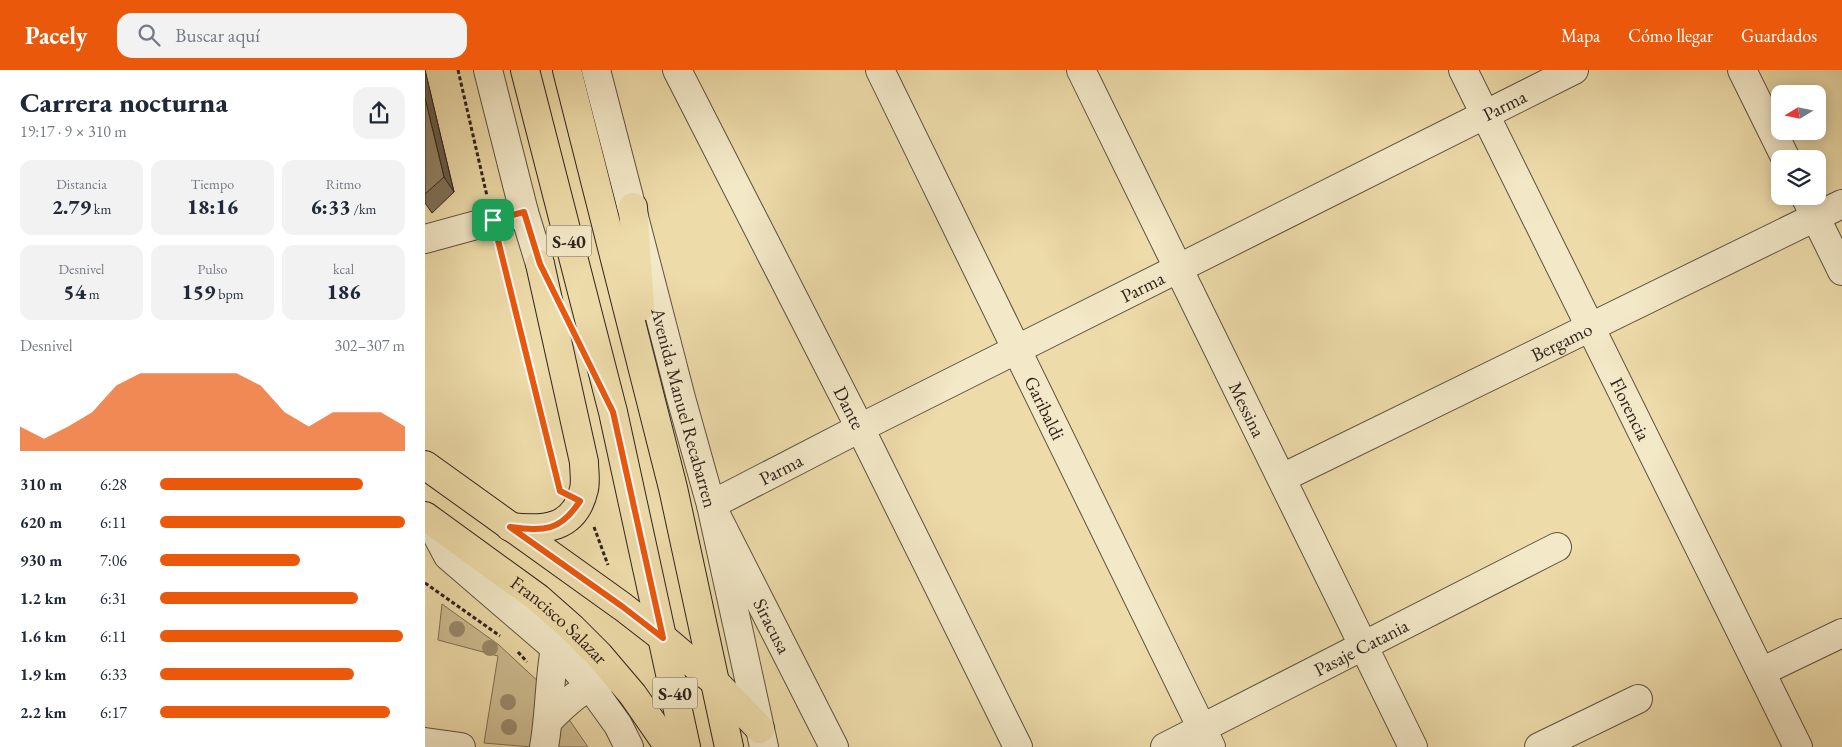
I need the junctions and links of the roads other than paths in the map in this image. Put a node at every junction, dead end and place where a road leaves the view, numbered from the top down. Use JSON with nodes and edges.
{"nodes":[{"id":1,"x":487,"y":70,"type":"edge"},
{"id":2,"x":525,"y":70,"type":"edge"},
{"id":3,"x":567,"y":70,"type":"edge"},
{"id":4,"x":596,"y":70,"type":"edge"},
{"id":5,"x":677,"y":70,"type":"edge"},
{"id":6,"x":880,"y":70,"type":"edge"},
{"id":7,"x":1081,"y":70,"type":"edge"},
{"id":8,"x":1463,"y":70,"type":"edge"},
{"id":9,"x":1574,"y":70,"type":"edge"},
{"id":10,"x":1742,"y":70,"type":"edge"},
{"id":11,"x":1485,"y":115,"type":"junction"},
{"id":12,"x":1782,"y":150,"type":"edge"},
{"id":13,"x":1842,"y":204,"type":"edge"},
{"id":14,"x":633,"y":207,"type":"junction"},
{"id":15,"x":1810,"y":207,"type":"edge"},
{"id":16,"x":524,"y":212,"type":"junction"},
{"id":17,"x":425,"y":239,"type":"edge"},
{"id":18,"x":540,"y":264,"type":"junction"},
{"id":19,"x":1177,"y":269,"type":"junction"},
{"id":20,"x":1842,"y":271,"type":"edge"},
{"id":21,"x":1590,"y":327,"type":"junction"},
{"id":22,"x":1016,"y":349,"type":"junction"},
{"id":23,"x":647,"y":385,"type":"junction"},
{"id":24,"x":613,"y":412,"type":"junction"},
{"id":25,"x":860,"y":428,"type":"junction"},
{"id":26,"x":425,"y":466,"type":"edge"},
{"id":27,"x":1282,"y":478,"type":"junction"},
{"id":28,"x":711,"y":505,"type":"junction"},
{"id":29,"x":427,"y":518,"type":"edge"},
{"id":30,"x":510,"y":527,"type":"junction"},
{"id":31,"x":1557,"y":547,"type":"dead end"},
{"id":32,"x":1842,"y":632,"type":"edge"},
{"id":33,"x":663,"y":638,"type":"junction"},
{"id":34,"x":1363,"y":646,"type":"junction"},
{"id":35,"x":555,"y":648,"type":"junction"},
{"id":36,"x":1761,"y":672,"type":"junction"},
{"id":37,"x":616,"y":674,"type":"junction"},
{"id":38,"x":715,"y":682,"type":"junction"},
{"id":39,"x":590,"y":686,"type":"junction"},
{"id":40,"x":1638,"y":699,"type":"dead end"},
{"id":41,"x":546,"y":734,"type":"edge"},
{"id":42,"x":762,"y":738,"type":"edge"},
{"id":43,"x":1207,"y":738,"type":"edge"},
{"id":44,"x":425,"y":742,"type":"edge"},
{"id":45,"x":461,"y":747,"type":"edge"},
{"id":46,"x":629,"y":747,"type":"edge"},
{"id":47,"x":669,"y":747,"type":"edge"},
{"id":48,"x":687,"y":747,"type":"edge"},
{"id":49,"x":729,"y":747,"type":"edge"},
{"id":50,"x":834,"y":747,"type":"edge"},
{"id":51,"x":1018,"y":747,"type":"edge"},
{"id":52,"x":1165,"y":747,"type":"edge"},
{"id":53,"x":1413,"y":747,"type":"edge"},
{"id":54,"x":1539,"y":747,"type":"edge"},
{"id":55,"x":1798,"y":747,"type":"edge"}],
"edges":[{"from":1,"to":16,"type":"street"},
{"from":2,"to":24,"type":"main road","number":"S-40"},
{"from":3,"to":23,"type":"main road","name":"Avenida Manuel Recabarren","number":"S-40"},
{"from":4,"to":14,"type":"street","name":"Avenida Manuel Recabarren"},
{"from":5,"to":25,"type":"street","name":"Dante"},
{"from":6,"to":22,"type":"street","name":"Garibaldi"},
{"from":7,"to":19,"type":"street","name":"Messina"},
{"from":8,"to":11,"type":"street","name":"Florencia"},
{"from":9,"to":11,"type":"street","name":"Parma"},
{"from":10,"to":12,"type":"street"},
{"from":11,"to":19,"type":"street","name":"Parma"},
{"from":11,"to":21,"type":"street","name":"Florencia"},
{"from":13,"to":15,"type":"street","name":"Bergamo"},
{"from":14,"to":23,"type":"main road"},
{"from":14,"to":28,"type":"street","name":"Avenida Manuel Recabarren"},
{"from":15,"to":20,"type":"street"},
{"from":15,"to":21,"type":"street","name":"Bergamo"},
{"from":16,"to":17,"type":"street"},
{"from":16,"to":18,"type":"street"},
{"from":18,"to":24,"type":"main road"},
{"from":18,"to":30,"type":"main road"},
{"from":19,"to":22,"type":"street","name":"Parma"},
{"from":19,"to":27,"type":"street","name":"Messina"},
{"from":21,"to":27,"type":"street","name":"Bergamo"},
{"from":21,"to":36,"type":"street","name":"Florencia"},
{"from":22,"to":25,"type":"street","name":"Parma"},
{"from":22,"to":43,"type":"street","name":"Garibaldi"},
{"from":23,"to":38,"type":"main road","name":"Avenida Manuel Recabarren","number":"S-40"},
{"from":24,"to":33,"type":"main road","number":"S-40"},
{"from":25,"to":28,"type":"street","name":"Parma"},
{"from":25,"to":51,"type":"street","name":"Dante"},
{"from":26,"to":30,"type":"main road"},
{"from":27,"to":34,"type":"street","name":"Messina"},
{"from":28,"to":42,"type":"street","name":"Avenida Manuel Recabarren"},
{"from":28,"to":50,"type":"street","name":"Siracusa"},
{"from":29,"to":35,"type":"street"},
{"from":29,"to":37,"type":"main road","name":"Francisco Salazar"},
{"from":30,"to":33,"type":"main road"},
{"from":31,"to":34,"type":"street","name":"Pasaje Catania"},
{"from":32,"to":36,"type":"street"},
{"from":33,"to":38,"type":"main road"},
{"from":33,"to":48,"type":"main road","number":"S-40"},
{"from":34,"to":43,"type":"street","name":"Pasaje Catania"},
{"from":34,"to":53,"type":"street","name":"Messina"},
{"from":35,"to":39,"type":"street"},
{"from":35,"to":41,"type":"street"},
{"from":36,"to":55,"type":"street","name":"Florencia"},
{"from":37,"to":39,"type":"street"},
{"from":37,"to":47,"type":"main road","name":"Francisco Salazar"},
{"from":38,"to":42,"type":"main road"},
{"from":38,"to":49,"type":"main road","name":"Avenida Manuel Recabarren","number":"S-40"},
{"from":39,"to":41,"type":"street"},
{"from":39,"to":46,"type":"street"},
{"from":40,"to":54,"type":"street"},
{"from":43,"to":52,"type":"street","name":"Pasaje Catania"},
{"from":44,"to":45,"type":"street"}]}
